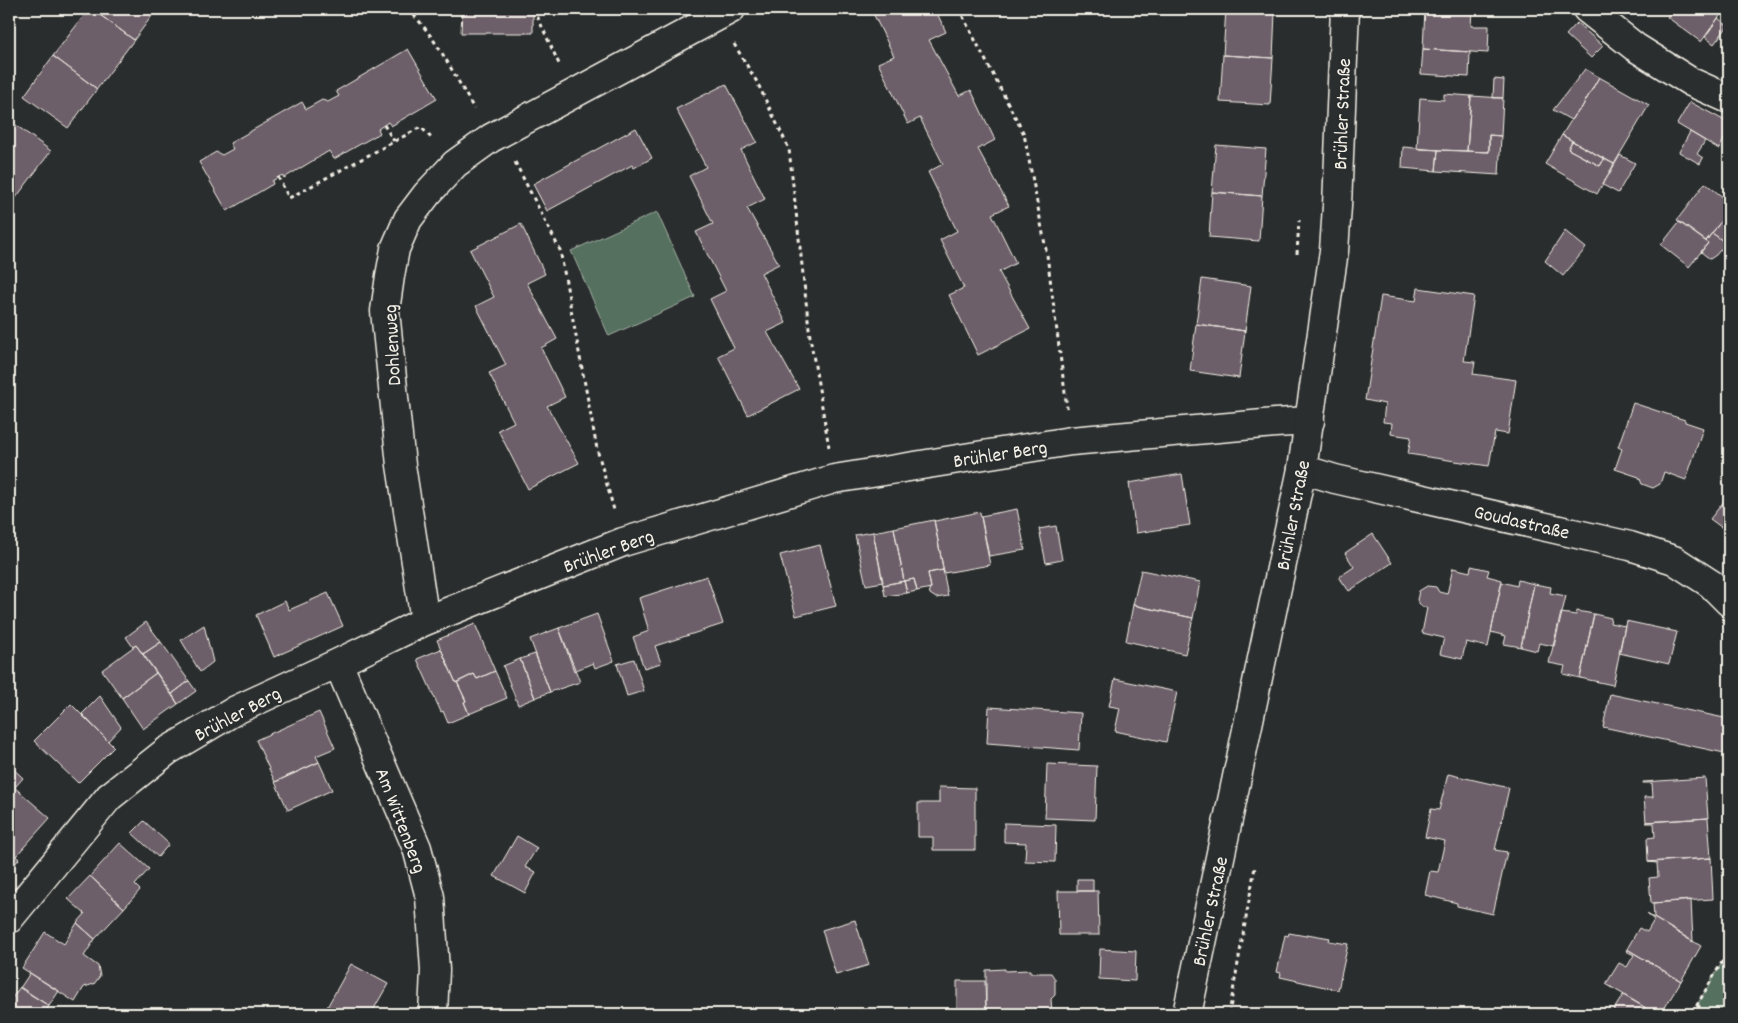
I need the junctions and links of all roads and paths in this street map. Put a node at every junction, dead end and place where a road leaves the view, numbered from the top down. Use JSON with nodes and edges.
{"nodes":[{"id":1,"x":408,"y":9,"type":"edge"},
{"id":2,"x":534,"y":9,"type":"edge"},
{"id":3,"x":959,"y":9,"type":"edge"},
{"id":4,"x":1345,"y":9,"type":"edge"},
{"id":5,"x":1587,"y":9,"type":"edge"},
{"id":6,"x":724,"y":12,"type":"edge"},
{"id":7,"x":572,"y":94,"type":"junction"},
{"id":8,"x":1729,"y":99,"type":"edge"},
{"id":9,"x":384,"y":125,"type":"dead end"},
{"id":10,"x":495,"y":136,"type":"junction"},
{"id":11,"x":401,"y":137,"type":"dead end"},
{"id":12,"x":394,"y":141,"type":"junction"},
{"id":13,"x":278,"y":177,"type":"dead end"},
{"id":14,"x":1300,"y":212,"type":"dead end"},
{"id":15,"x":1296,"y":260,"type":"dead end"},
{"id":16,"x":1310,"y":422,"type":"junction"},
{"id":17,"x":826,"y":424,"type":"dead end"},
{"id":18,"x":1070,"y":441,"type":"junction"},
{"id":19,"x":1302,"y":469,"type":"junction"},
{"id":20,"x":623,"y":542,"type":"junction"},
{"id":21,"x":1729,"y":602,"type":"edge"},
{"id":22,"x":424,"y":621,"type":"junction"},
{"id":23,"x":338,"y":663,"type":"junction"},
{"id":24,"x":9,"y":919,"type":"edge"},
{"id":25,"x":1728,"y":953,"type":"edge"},
{"id":26,"x":1697,"y":1005,"type":"junction"},
{"id":27,"x":433,"y":1014,"type":"edge"},
{"id":28,"x":1187,"y":1014,"type":"edge"},
{"id":29,"x":1697,"y":1014,"type":"edge"},
{"id":30,"x":1708,"y":1014,"type":"edge"}],
"edges":[{"from":1,"to":10,"type":"path"},
{"from":2,"to":7,"type":"path"},
{"from":3,"to":18,"type":"path"},
{"from":4,"to":16,"type":"street","name":"Brühler Straße"},
{"from":5,"to":8,"type":"street"},
{"from":6,"to":7,"type":"street","name":"Dohlenweg"},
{"from":6,"to":17,"type":"path"},
{"from":7,"to":10,"type":"street","name":"Dohlenweg"},
{"from":9,"to":12,"type":"path"},
{"from":10,"to":20,"type":"path"},
{"from":10,"to":22,"type":"street","name":"Dohlenweg"},
{"from":11,"to":12,"type":"path"},
{"from":12,"to":13,"type":"path"},
{"from":14,"to":15,"type":"path"},
{"from":16,"to":18,"type":"street","name":"Brühler Berg"},
{"from":16,"to":19,"type":"street","name":"Brühler Straße"},
{"from":18,"to":20,"type":"street","name":"Brühler Berg"},
{"from":19,"to":21,"type":"street","name":"Goudastraße"},
{"from":19,"to":28,"type":"street","name":"Brühler Straße"},
{"from":20,"to":22,"type":"street","name":"Brühler Berg"},
{"from":22,"to":23,"type":"street","name":"Brühler Berg"},
{"from":23,"to":24,"type":"street","name":"Brühler Berg"},
{"from":23,"to":27,"type":"street","name":"Am Wittenberg"},
{"from":25,"to":26,"type":"path"},
{"from":26,"to":29,"type":"path"},
{"from":26,"to":30,"type":"path"}]}
